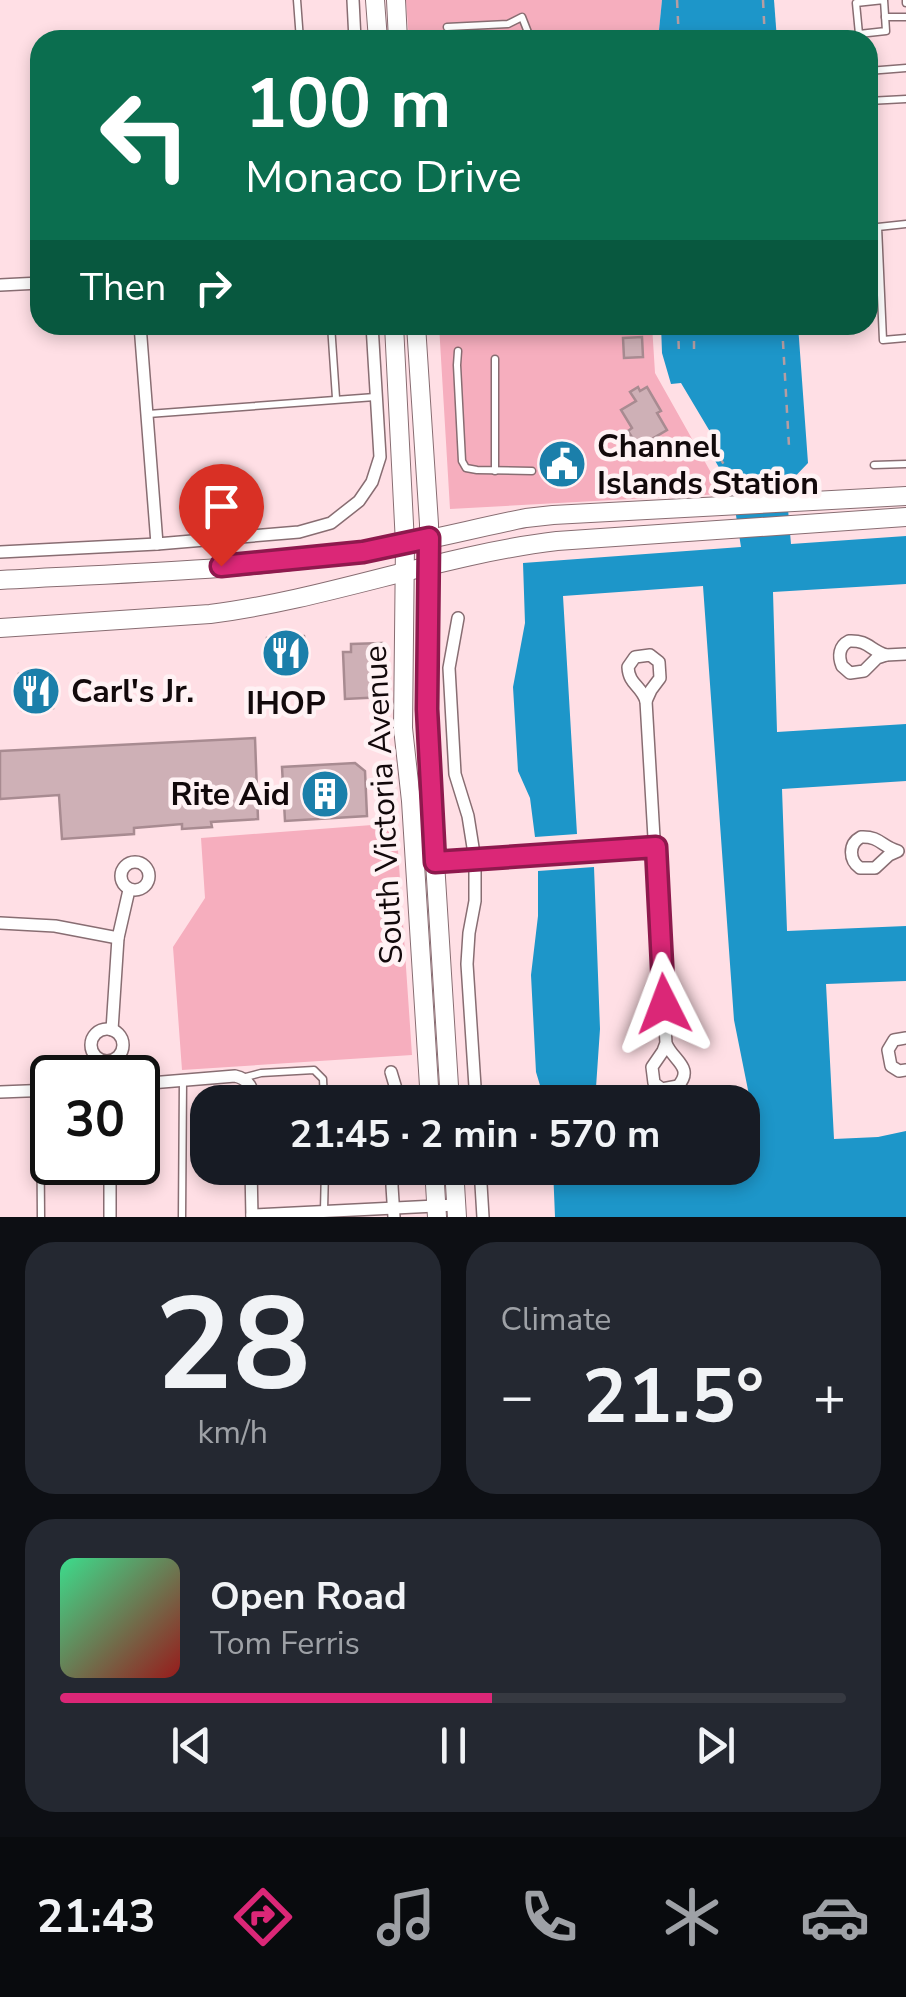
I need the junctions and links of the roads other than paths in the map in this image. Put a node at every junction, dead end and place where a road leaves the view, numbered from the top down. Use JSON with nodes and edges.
{"nodes":[{"id":1,"x":297,"y":0,"type":"edge"},
{"id":2,"x":352,"y":0,"type":"edge"},
{"id":3,"x":375,"y":0,"type":"edge"},
{"id":4,"x":396,"y":0,"type":"edge"},
{"id":5,"x":885,"y":17,"type":"junction"},
{"id":6,"x":906,"y":17,"type":"edge"},
{"id":7,"x":448,"y":26,"type":"dead end"},
{"id":8,"x":299,"y":30,"type":"edge"},
{"id":9,"x":354,"y":30,"type":"edge"},
{"id":10,"x":377,"y":30,"type":"edge"},
{"id":11,"x":398,"y":30,"type":"edge"},
{"id":12,"x":527,"y":30,"type":"edge"},
{"id":13,"x":859,"y":30,"type":"edge"},
{"id":14,"x":878,"y":33,"type":"edge"},
{"id":15,"x":906,"y":68,"type":"edge"},
{"id":16,"x":878,"y":70,"type":"edge"},
{"id":17,"x":906,"y":99,"type":"edge"},
{"id":18,"x":878,"y":101,"type":"edge"},
{"id":19,"x":906,"y":224,"type":"edge"},
{"id":20,"x":30,"y":284,"type":"edge"},
{"id":21,"x":0,"y":285,"type":"edge"},
{"id":22,"x":141,"y":335,"type":"edge"},
{"id":23,"x":333,"y":335,"type":"edge"},
{"id":24,"x":373,"y":335,"type":"edge"},
{"id":25,"x":395,"y":335,"type":"edge"},
{"id":26,"x":417,"y":335,"type":"edge"},
{"id":27,"x":906,"y":338,"type":"edge"},
{"id":28,"x":458,"y":351,"type":"dead end"},
{"id":29,"x":495,"y":360,"type":"dead end"},
{"id":30,"x":376,"y":396,"type":"junction"},
{"id":31,"x":336,"y":398,"type":"junction"},
{"id":32,"x":147,"y":414,"type":"junction"},
{"id":33,"x":906,"y":464,"type":"edge"},
{"id":34,"x":874,"y":465,"type":"dead end"},
{"id":35,"x":495,"y":470,"type":"junction"},
{"id":36,"x":532,"y":471,"type":"dead end"},
{"id":37,"x":906,"y":496,"type":"edge"},
{"id":38,"x":906,"y":518,"type":"edge"},
{"id":39,"x":429,"y":538,"type":"junction"},
{"id":40,"x":158,"y":544,"type":"junction"},
{"id":41,"x":405,"y":544,"type":"junction"},
{"id":42,"x":0,"y":552,"type":"edge"},
{"id":43,"x":429,"y":567,"type":"junction"},
{"id":44,"x":404,"y":572,"type":"junction"},
{"id":45,"x":0,"y":580,"type":"edge"},
{"id":46,"x":458,"y":618,"type":"dead end"},
{"id":47,"x":0,"y":628,"type":"edge"},
{"id":48,"x":906,"y":654,"type":"edge"},
{"id":49,"x":886,"y":655,"type":"dead end"},
{"id":50,"x":646,"y":701,"type":"dead end"},
{"id":51,"x":656,"y":847,"type":"junction"},
{"id":52,"x":475,"y":860,"type":"junction"},
{"id":53,"x":435,"y":862,"type":"junction"},
{"id":54,"x":415,"y":863,"type":"junction"},
{"id":55,"x":130,"y":890,"type":"dead end"},
{"id":56,"x":0,"y":923,"type":"edge"},
{"id":57,"x":118,"y":938,"type":"junction"},
{"id":58,"x":112,"y":1030,"type":"dead end"},
{"id":59,"x":906,"y":1038,"type":"edge"},
{"id":60,"x":666,"y":1043,"type":"dead end"},
{"id":61,"x":906,"y":1070,"type":"edge"},
{"id":62,"x":391,"y":1072,"type":"dead end"},
{"id":63,"x":242,"y":1078,"type":"junction"},
{"id":64,"x":183,"y":1080,"type":"junction"},
{"id":65,"x":160,"y":1082,"type":"edge"},
{"id":66,"x":250,"y":1085,"type":"edge"},
{"id":67,"x":323,"y":1085,"type":"edge"},
{"id":68,"x":395,"y":1085,"type":"edge"},
{"id":69,"x":429,"y":1085,"type":"edge"},
{"id":70,"x":449,"y":1085,"type":"edge"},
{"id":71,"x":475,"y":1085,"type":"edge"},
{"id":72,"x":30,"y":1091,"type":"edge"},
{"id":73,"x":0,"y":1092,"type":"edge"},
{"id":74,"x":42,"y":1185,"type":"edge"},
{"id":75,"x":110,"y":1185,"type":"edge"},
{"id":76,"x":251,"y":1185,"type":"edge"},
{"id":77,"x":325,"y":1185,"type":"edge"},
{"id":78,"x":394,"y":1185,"type":"edge"},
{"id":79,"x":435,"y":1185,"type":"edge"},
{"id":80,"x":455,"y":1185,"type":"edge"},
{"id":81,"x":481,"y":1185,"type":"edge"},
{"id":82,"x":436,"y":1211,"type":"edge"},
{"id":83,"x":457,"y":1211,"type":"edge"},
{"id":84,"x":394,"y":1212,"type":"edge"},
{"id":85,"x":324,"y":1215,"type":"edge"},
{"id":86,"x":252,"y":1216,"type":"edge"},
{"id":87,"x":41,"y":1217,"type":"edge"},
{"id":88,"x":110,"y":1217,"type":"edge"},
{"id":89,"x":182,"y":1217,"type":"edge"},
{"id":90,"x":483,"y":1217,"type":"edge"}],
"edges":[{"from":1,"to":8,"type":"lane"},
{"from":2,"to":9,"type":"street"},
{"from":3,"to":10,"type":"main road"},
{"from":4,"to":11,"type":"main road"},
{"from":5,"to":6,"type":"lane"},
{"from":5,"to":13,"type":"lane"},
{"from":5,"to":14,"type":"lane"},
{"from":7,"to":12,"type":"lane"},
{"from":15,"to":16,"type":"lane"},
{"from":17,"to":18,"type":"lane"},
{"from":19,"to":27,"type":"lane"},
{"from":20,"to":21,"type":"street"},
{"from":22,"to":32,"type":"street"},
{"from":23,"to":31,"type":"lane"},
{"from":24,"to":30,"type":"street"},
{"from":25,"to":41,"type":"main road","name":"South Victoria Avenue"},
{"from":26,"to":39,"type":"main road","name":"South Victoria Avenue"},
{"from":28,"to":35,"type":"lane"},
{"from":29,"to":35,"type":"lane"},
{"from":30,"to":31,"type":"lane"},
{"from":30,"to":40,"type":"street"},
{"from":31,"to":32,"type":"lane"},
{"from":32,"to":40,"type":"street"},
{"from":33,"to":34,"type":"lane"},
{"from":35,"to":36,"type":"lane"},
{"from":37,"to":39,"type":"main road"},
{"from":38,"to":43,"type":"main road"},
{"from":39,"to":41,"type":"main road"},
{"from":39,"to":43,"type":"main road","name":"South Victoria Avenue"},
{"from":40,"to":42,"type":"street"},
{"from":41,"to":44,"type":"main road","name":"South Victoria Avenue"},
{"from":41,"to":45,"type":"main road"},
{"from":43,"to":44,"type":"main road"},
{"from":43,"to":53,"type":"main road","name":"South Victoria Avenue"},
{"from":44,"to":47,"type":"main road"},
{"from":44,"to":54,"type":"main road","name":"South Victoria Avenue"},
{"from":46,"to":52,"type":"street"},
{"from":48,"to":49,"type":"street"},
{"from":50,"to":51,"type":"street"},
{"from":51,"to":52,"type":"street"},
{"from":51,"to":60,"type":"street"},
{"from":52,"to":53,"type":"street"},
{"from":52,"to":71,"type":"street"},
{"from":53,"to":54,"type":"street"},
{"from":53,"to":70,"type":"main road","name":"South Victoria Avenue"},
{"from":54,"to":69,"type":"main road","name":"South Victoria Avenue"},
{"from":55,"to":57,"type":"street"},
{"from":56,"to":57,"type":"street"},
{"from":57,"to":58,"type":"street"},
{"from":59,"to":61,"type":"street"},
{"from":62,"to":68,"type":"street"},
{"from":63,"to":64,"type":"street"},
{"from":63,"to":66,"type":"street"},
{"from":63,"to":67,"type":"lane"},
{"from":64,"to":65,"type":"street"},
{"from":64,"to":89,"type":"lane"},
{"from":72,"to":73,"type":"street"},
{"from":74,"to":87,"type":"lane"},
{"from":75,"to":88,"type":"street"},
{"from":76,"to":86,"type":"street"},
{"from":77,"to":85,"type":"lane"},
{"from":78,"to":84,"type":"street"},
{"from":79,"to":82,"type":"main road"},
{"from":80,"to":83,"type":"main road"},
{"from":81,"to":90,"type":"street"},
{"from":82,"to":83,"type":"street"},
{"from":82,"to":84,"type":"street"},
{"from":84,"to":85,"type":"street"},
{"from":85,"to":86,"type":"street"}]}
